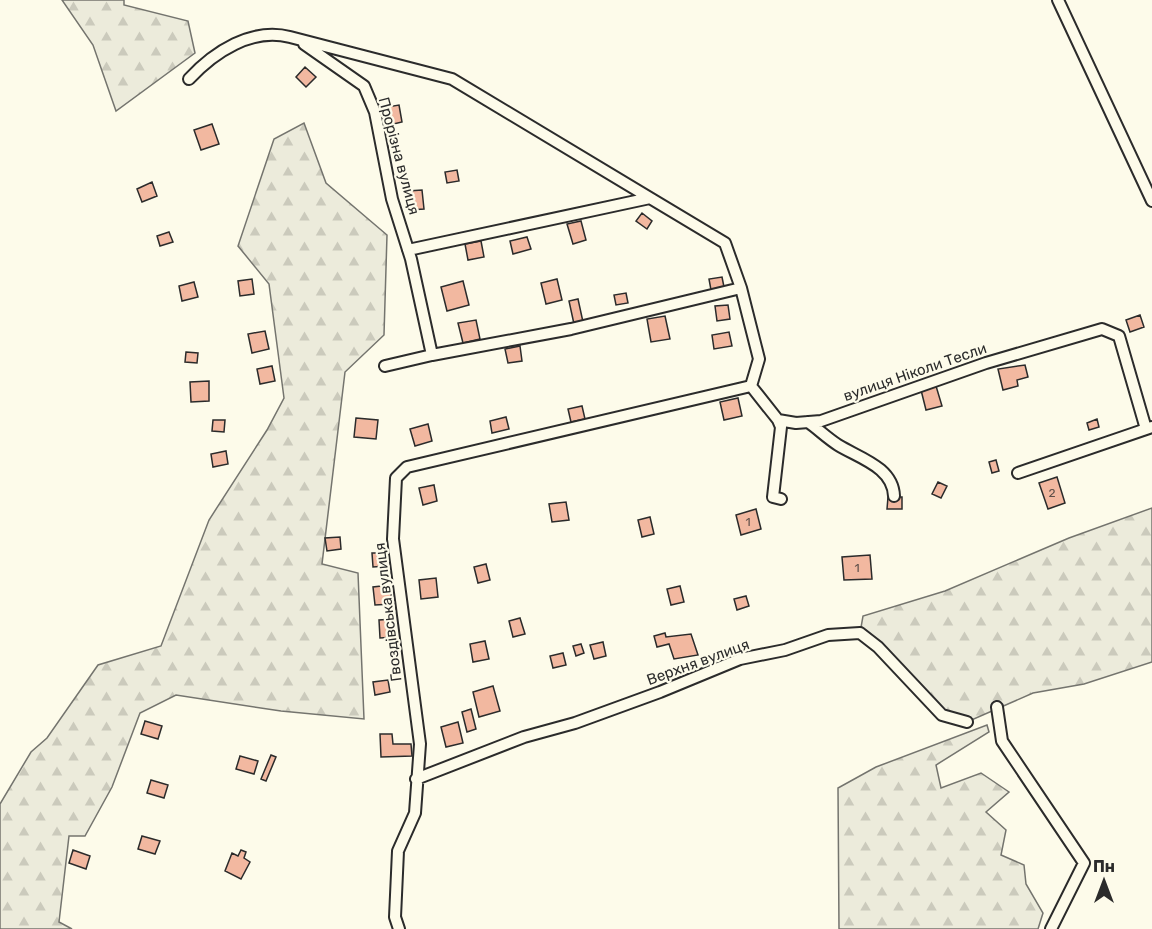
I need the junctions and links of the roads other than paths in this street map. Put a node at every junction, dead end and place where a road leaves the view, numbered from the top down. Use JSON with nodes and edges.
{"nodes":[{"id":1,"x":1058,"y":0,"type":"edge"},
{"id":2,"x":290,"y":37,"type":"junction"},
{"id":3,"x":189,"y":79,"type":"dead end"},
{"id":4,"x":650,"y":198,"type":"junction"},
{"id":5,"x":1152,"y":201,"type":"edge"},
{"id":6,"x":408,"y":250,"type":"junction"},
{"id":7,"x":741,"y":288,"type":"junction"},
{"id":8,"x":432,"y":355,"type":"junction"},
{"id":9,"x":385,"y":366,"type":"dead end"},
{"id":10,"x":751,"y":385,"type":"junction"},
{"id":11,"x":778,"y":420,"type":"junction"},
{"id":12,"x":808,"y":422,"type":"junction"},
{"id":13,"x":1149,"y":428,"type":"edge"},
{"id":14,"x":1018,"y":473,"type":"dead end"},
{"id":15,"x":894,"y":496,"type":"dead end"},
{"id":16,"x":777,"y":498,"type":"dead end"},
{"id":17,"x":997,"y":708,"type":"dead end"},
{"id":18,"x":967,"y":722,"type":"dead end"},
{"id":19,"x":416,"y":779,"type":"junction"},
{"id":20,"x":399,"y":929,"type":"edge"},
{"id":21,"x":1051,"y":929,"type":"edge"}],
"edges":[{"from":1,"to":5,"type":"street"},
{"from":2,"to":3,"type":"street"},
{"from":2,"to":4,"type":"street"},
{"from":2,"to":6,"type":"street","name":"Прорізна вулиця"},
{"from":4,"to":6,"type":"street"},
{"from":4,"to":7,"type":"street"},
{"from":6,"to":8,"type":"street","name":"Прорізна вулиця"},
{"from":7,"to":8,"type":"street"},
{"from":7,"to":10,"type":"street"},
{"from":8,"to":9,"type":"street"},
{"from":10,"to":11,"type":"street"},
{"from":10,"to":19,"type":"street","name":"Гвоздівська вулиця"},
{"from":11,"to":12,"type":"street","name":"вулиця Ніколи Тесли"},
{"from":11,"to":16,"type":"street"},
{"from":12,"to":13,"type":"street","name":"вулиця Ніколи Тесли"},
{"from":12,"to":15,"type":"street"},
{"from":13,"to":14,"type":"street"},
{"from":17,"to":21,"type":"street"},
{"from":18,"to":19,"type":"street","name":"Верхня вулиця"},
{"from":19,"to":20,"type":"street","name":"Гвоздівська вулиця"}]}
